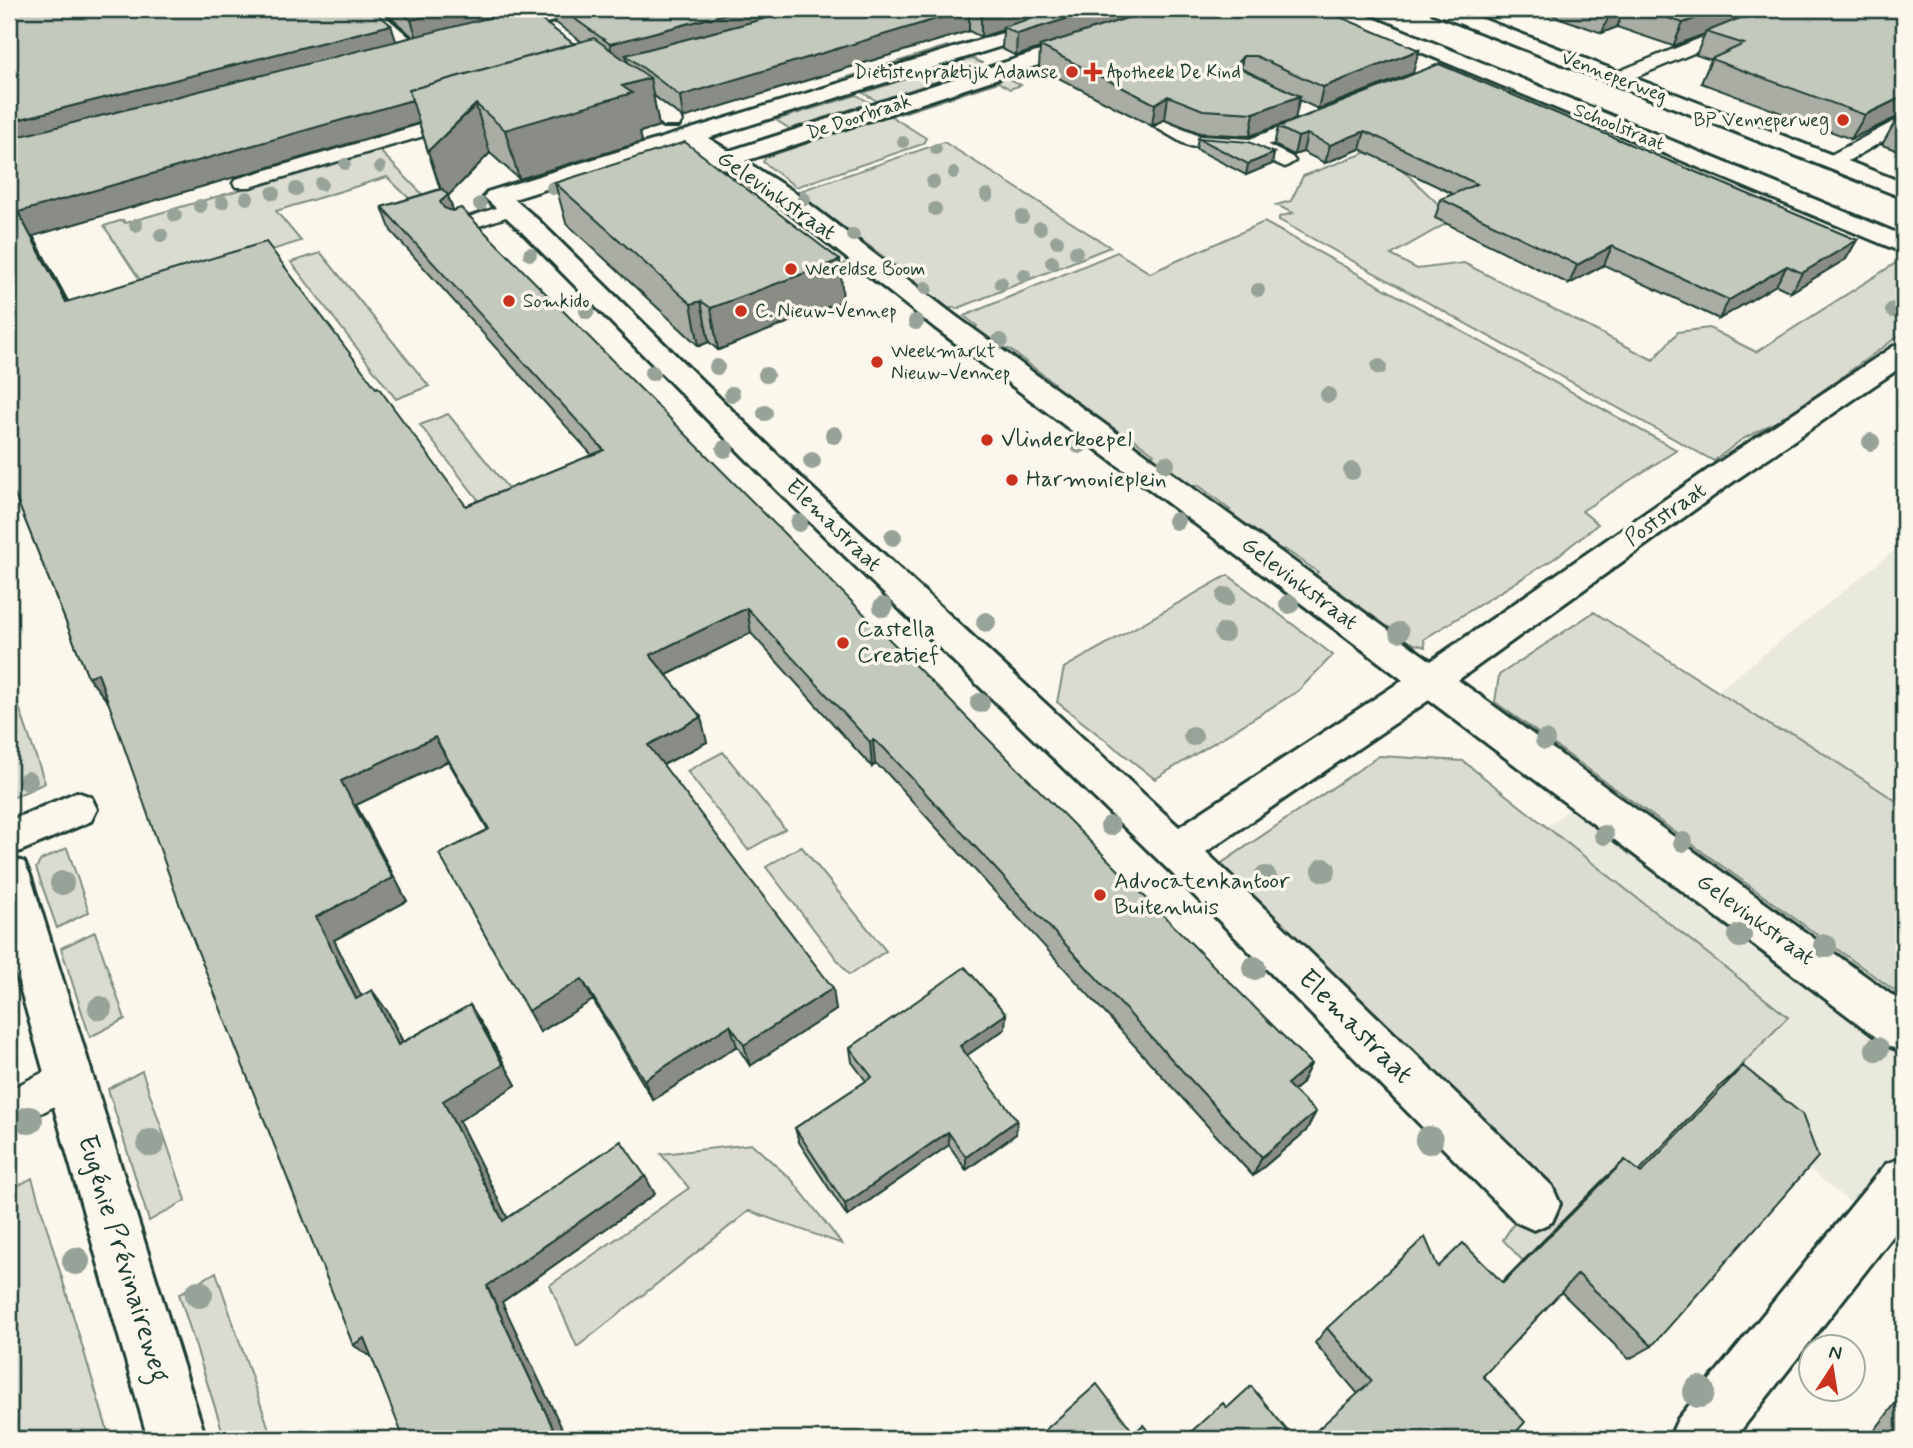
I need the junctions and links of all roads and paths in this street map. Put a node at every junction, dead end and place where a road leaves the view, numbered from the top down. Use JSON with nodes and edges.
{"nodes":[{"id":1,"x":367,"y":9,"type":"edge"},
{"id":2,"x":577,"y":9,"type":"edge"},
{"id":3,"x":1100,"y":9,"type":"edge"},
{"id":4,"x":1190,"y":9,"type":"edge"},
{"id":5,"x":1334,"y":9,"type":"edge"},
{"id":6,"x":1440,"y":9,"type":"edge"},
{"id":7,"x":534,"y":20,"type":"junction"},
{"id":8,"x":1738,"y":28,"type":"edge"},
{"id":9,"x":555,"y":36,"type":"edge"},
{"id":10,"x":468,"y":37,"type":"edge"},
{"id":11,"x":442,"y":44,"type":"edge"},
{"id":12,"x":416,"y":50,"type":"junction"},
{"id":13,"x":391,"y":57,"type":"edge"},
{"id":14,"x":1461,"y":62,"type":"junction"},
{"id":15,"x":639,"y":68,"type":"edge"},
{"id":16,"x":602,"y":74,"type":"joint"},
{"id":17,"x":1431,"y":74,"type":"edge"},
{"id":18,"x":1618,"y":78,"type":"junction"},
{"id":19,"x":1293,"y":107,"type":"edge"},
{"id":20,"x":480,"y":113,"type":"edge"},
{"id":21,"x":1904,"y":121,"type":"edge"},
{"id":22,"x":1164,"y":127,"type":"edge"},
{"id":23,"x":1252,"y":145,"type":"junction"},
{"id":24,"x":696,"y":147,"type":"junction"},
{"id":25,"x":1285,"y":161,"type":"dead end"},
{"id":26,"x":1832,"y":162,"type":"junction"},
{"id":27,"x":243,"y":183,"type":"dead end"},
{"id":28,"x":1904,"y":191,"type":"edge"},
{"id":29,"x":522,"y":212,"type":"junction"},
{"id":30,"x":461,"y":226,"type":"edge"},
{"id":31,"x":1904,"y":245,"type":"edge"},
{"id":32,"x":1904,"y":352,"type":"edge"},
{"id":33,"x":1430,"y":681,"type":"junction"},
{"id":34,"x":77,"y":809,"type":"dead end"},
{"id":35,"x":9,"y":839,"type":"edge"},
{"id":36,"x":1175,"y":851,"type":"junction"},
{"id":37,"x":9,"y":875,"type":"edge"},
{"id":38,"x":1904,"y":1031,"type":"edge"},
{"id":39,"x":69,"y":1078,"type":"junction"},
{"id":40,"x":9,"y":1111,"type":"edge"},
{"id":41,"x":1904,"y":1182,"type":"edge"},
{"id":42,"x":1534,"y":1204,"type":"dead end"},
{"id":43,"x":177,"y":1439,"type":"edge"},
{"id":44,"x":1698,"y":1439,"type":"edge"}],
"edges":[{"from":1,"to":12,"type":"lane"},
{"from":2,"to":7,"type":"street"},
{"from":3,"to":24,"type":"street","name":"De Doorbraak"},
{"from":4,"to":24,"type":"street","name":"De Doorbraak"},
{"from":5,"to":14,"type":"street","name":"Schoolstraat"},
{"from":6,"to":18,"type":"street","name":"Venneperweg"},
{"from":7,"to":9,"type":"street"},
{"from":7,"to":10,"type":"street"},
{"from":8,"to":18,"type":"lane"},
{"from":11,"to":12,"type":"street"},
{"from":12,"to":13,"type":"street"},
{"from":14,"to":17,"type":"lane"},
{"from":14,"to":31,"type":"street","name":"Schoolstraat"},
{"from":15,"to":16,"type":"lane"},
{"from":16,"to":24,"type":"street","name":"Gelevinkstraat"},
{"from":18,"to":26,"type":"street","name":"Venneperweg"},
{"from":19,"to":23,"type":"lane"},
{"from":20,"to":27,"type":"lane"},
{"from":21,"to":26,"type":"lane"},
{"from":22,"to":23,"type":"lane"},
{"from":23,"to":25,"type":"lane"},
{"from":24,"to":29,"type":"street","name":"De Doorbraak"},
{"from":24,"to":33,"type":"street","name":"Gelevinkstraat"},
{"from":26,"to":28,"type":"street","name":"Venneperweg"},
{"from":29,"to":30,"type":"lane"},
{"from":29,"to":36,"type":"street","name":"Elemastraat"},
{"from":32,"to":33,"type":"street","name":"Poststraat"},
{"from":33,"to":36,"type":"street"},
{"from":33,"to":38,"type":"street","name":"Gelevinkstraat"},
{"from":34,"to":35,"type":"street"},
{"from":36,"to":42,"type":"street","name":"Elemastraat"},
{"from":37,"to":39,"type":"street","name":"Eugénie Prévinaireweg"},
{"from":39,"to":40,"type":"lane"},
{"from":39,"to":43,"type":"street","name":"Eugénie Prévinaireweg"},
{"from":41,"to":44,"type":"street"}]}
